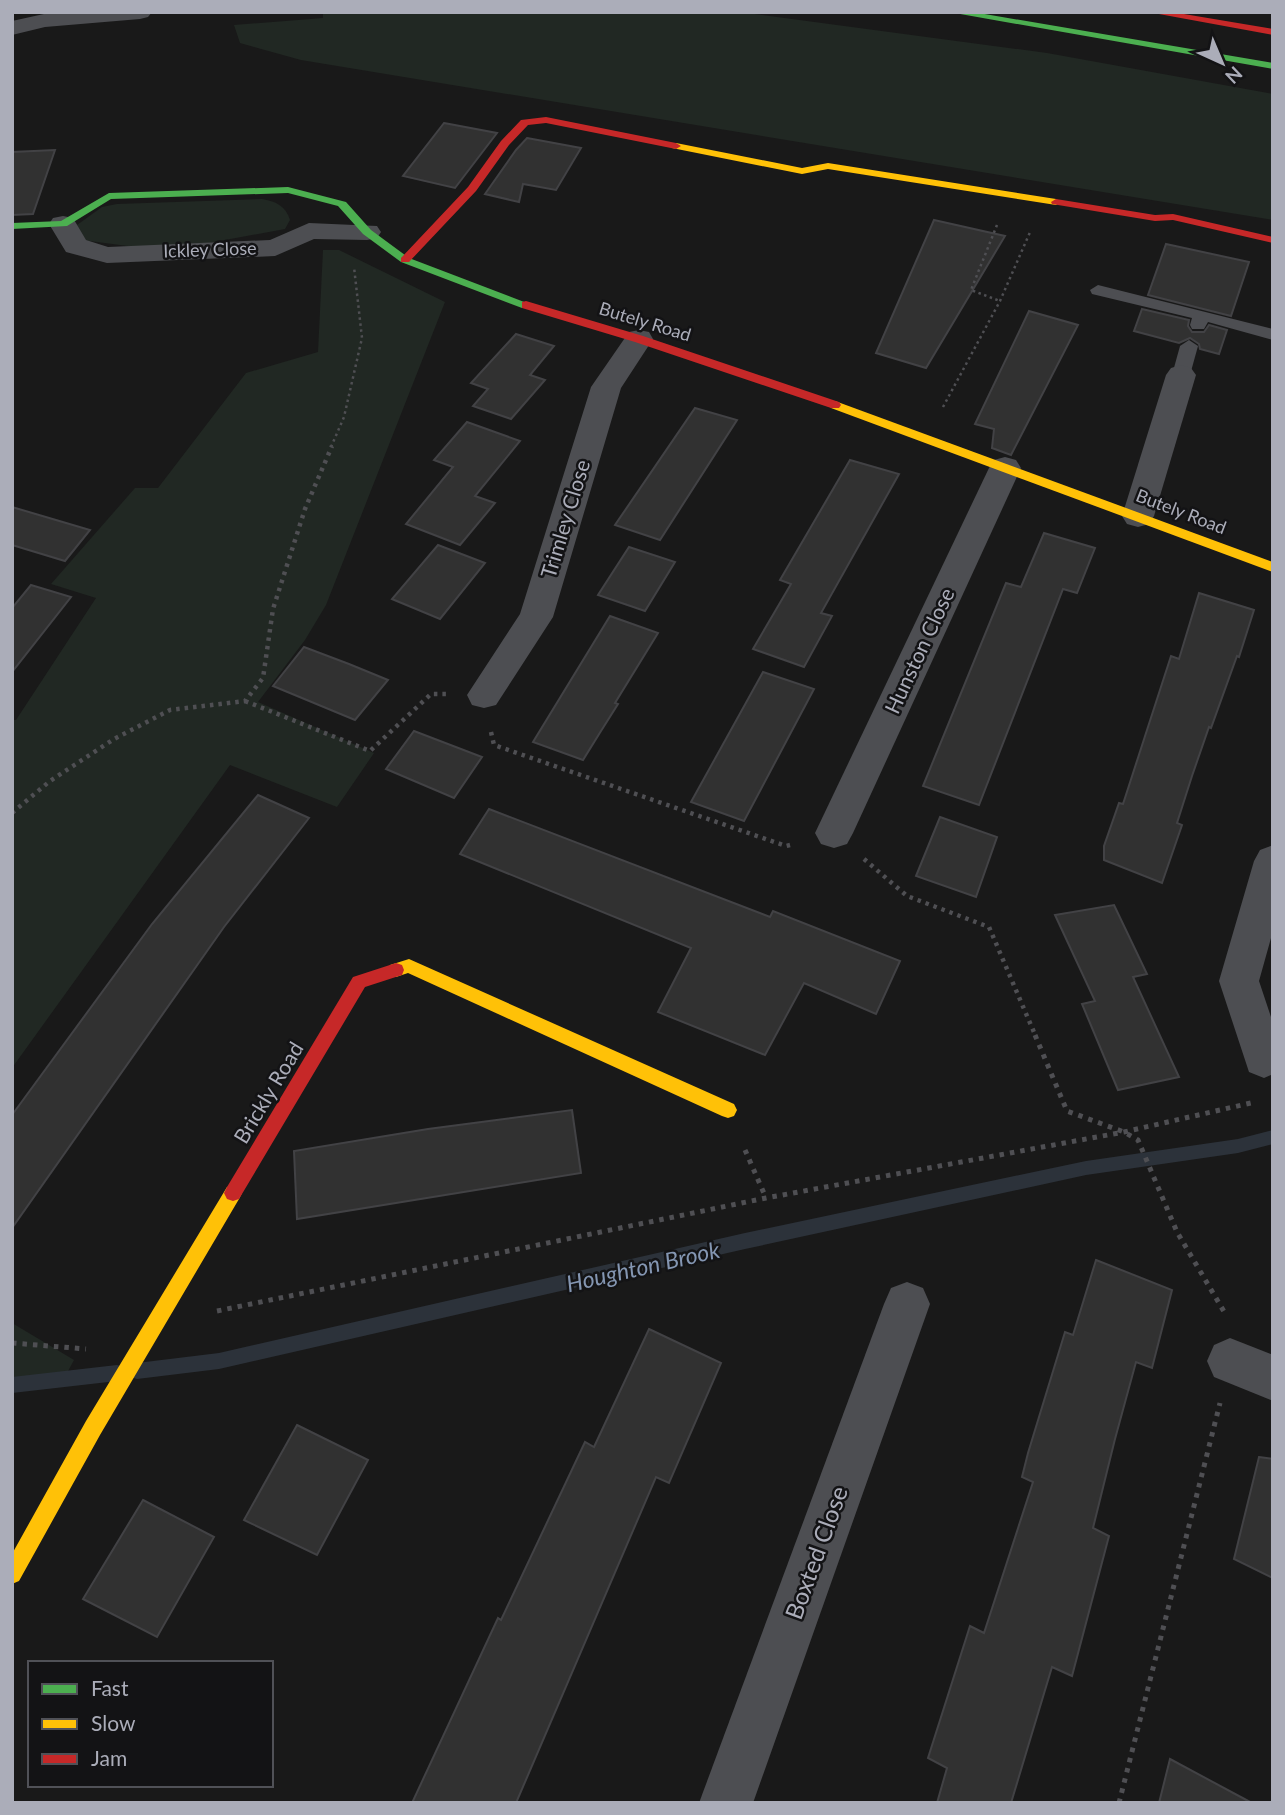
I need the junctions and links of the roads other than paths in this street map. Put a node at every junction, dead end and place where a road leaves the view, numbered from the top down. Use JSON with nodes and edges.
{"nodes":[{"id":1,"x":140,"y":12,"type":"edge"},
{"id":2,"x":954,"y":12,"type":"edge"},
{"id":3,"x":1153,"y":12,"type":"edge"},
{"id":4,"x":12,"y":28,"type":"edge"},
{"id":5,"x":1273,"y":32,"type":"edge"},
{"id":6,"x":1273,"y":66,"type":"edge"},
{"id":7,"x":313,"y":197,"type":"junction"},
{"id":8,"x":63,"y":224,"type":"junction"},
{"id":9,"x":12,"y":226,"type":"edge"},
{"id":10,"x":309,"y":231,"type":"junction"},
{"id":11,"x":367,"y":232,"type":"junction"},
{"id":12,"x":1273,"y":240,"type":"edge"},
{"id":13,"x":405,"y":260,"type":"junction"},
{"id":14,"x":1098,"y":290,"type":"dead end"},
{"id":15,"x":1273,"y":335,"type":"edge"},
{"id":16,"x":639,"y":339,"type":"junction"},
{"id":17,"x":1189,"y":346,"type":"dead end"},
{"id":18,"x":1181,"y":376,"type":"joint"},
{"id":19,"x":1005,"y":468,"type":"junction"},
{"id":20,"x":1138,"y":516,"type":"junction"},
{"id":21,"x":1273,"y":567,"type":"edge"},
{"id":22,"x":484,"y":695,"type":"road end"},
{"id":23,"x":834,"y":833,"type":"road end"},
{"id":24,"x":1273,"y":861,"type":"edge"},
{"id":25,"x":1264,"y":1059,"type":"dead end"},
{"id":26,"x":728,"y":1110,"type":"road end"},
{"id":27,"x":907,"y":1304,"type":"dead end"},
{"id":28,"x":1230,"y":1361,"type":"road end"},
{"id":29,"x":1273,"y":1378,"type":"edge"},
{"id":30,"x":12,"y":1574,"type":"edge"},
{"id":31,"x":726,"y":1803,"type":"edge"}],
"edges":[{"from":1,"to":4,"type":"street"},
{"from":2,"to":6,"type":"main road"},
{"from":3,"to":5,"type":"main road"},
{"from":7,"to":8,"type":"main road","name":"Butely Road"},
{"from":7,"to":10,"type":"street"},
{"from":7,"to":11,"type":"main road","name":"Butely Road"},
{"from":8,"to":9,"type":"main road","name":"Butely Road"},
{"from":8,"to":10,"type":"street","name":"Ickley Close"},
{"from":10,"to":11,"type":"street","name":"Ickley Close"},
{"from":11,"to":13,"type":"main road","name":"Butely Road"},
{"from":12,"to":13,"type":"main road"},
{"from":13,"to":16,"type":"main road","name":"Butely Road"},
{"from":14,"to":15,"type":"lane"},
{"from":16,"to":19,"type":"main road","name":"Butely Road"},
{"from":16,"to":22,"type":"street","name":"Trimley Close"},
{"from":17,"to":18,"type":"lane"},
{"from":18,"to":20,"type":"street"},
{"from":19,"to":20,"type":"main road","name":"Butely Road"},
{"from":19,"to":23,"type":"street","name":"Hunston Close"},
{"from":20,"to":21,"type":"main road","name":"Butely Road"},
{"from":24,"to":25,"type":"street"},
{"from":26,"to":30,"type":"main road","name":"Brickly Road"},
{"from":27,"to":31,"type":"street","name":"Boxted Close"},
{"from":28,"to":29,"type":"street"}]}
